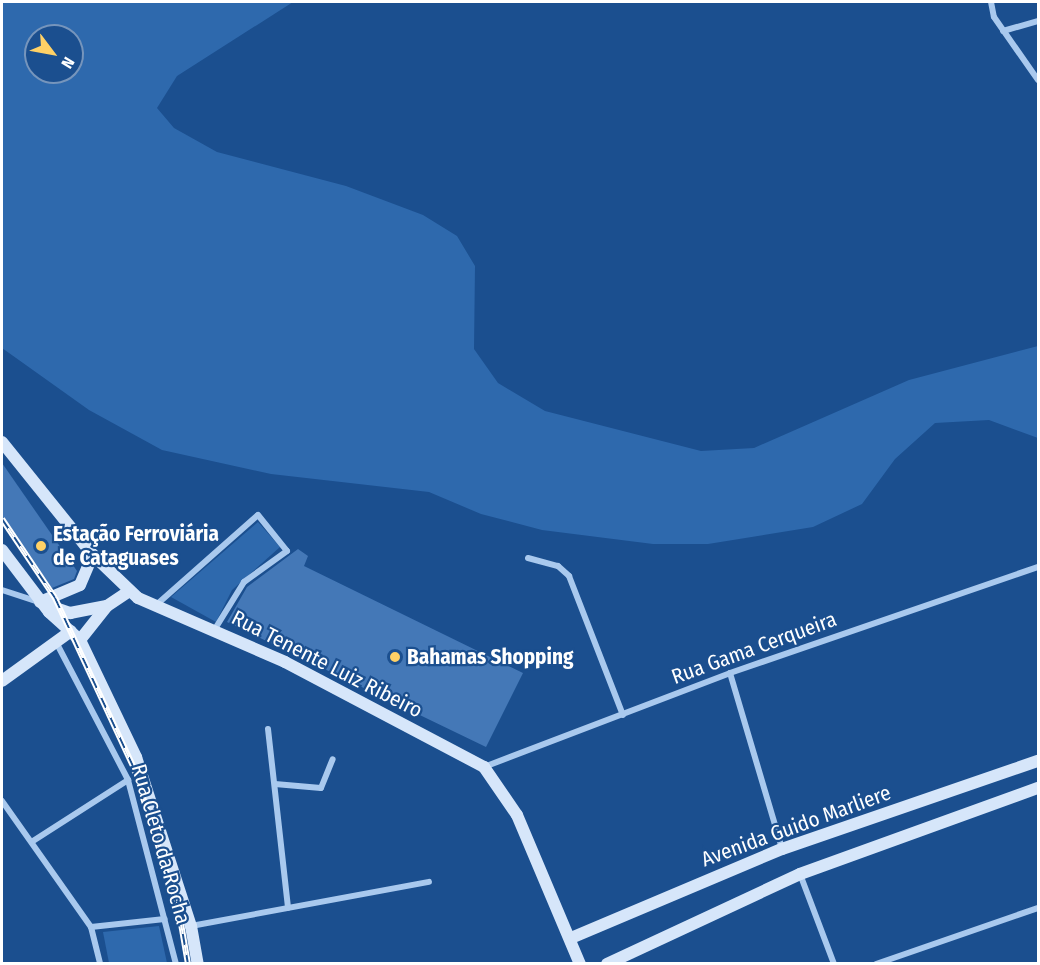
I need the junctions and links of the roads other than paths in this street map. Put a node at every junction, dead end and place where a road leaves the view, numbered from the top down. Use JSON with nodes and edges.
{"nodes":[{"id":1,"x":991,"y":2,"type":"edge"},
{"id":2,"x":1038,"y":21,"type":"edge"},
{"id":3,"x":1003,"y":31,"type":"junction"},
{"id":4,"x":1038,"y":80,"type":"edge"},
{"id":5,"x":2,"y":442,"type":"edge"},
{"id":6,"x":2,"y":550,"type":"edge"},
{"id":7,"x":93,"y":555,"type":"junction"},
{"id":8,"x":528,"y":558,"type":"dead end"},
{"id":9,"x":1038,"y":567,"type":"edge"},
{"id":10,"x":2,"y":590,"type":"edge"},
{"id":11,"x":129,"y":591,"type":"junction"},
{"id":12,"x":40,"y":602,"type":"junction"},
{"id":13,"x":107,"y":606,"type":"junction"},
{"id":14,"x":154,"y":607,"type":"junction"},
{"id":15,"x":215,"y":629,"type":"junction"},
{"id":16,"x":67,"y":638,"type":"junction"},
{"id":17,"x":730,"y":673,"type":"junction"},
{"id":18,"x":2,"y":681,"type":"edge"},
{"id":19,"x":623,"y":715,"type":"junction"},
{"id":20,"x":268,"y":729,"type":"dead end"},
{"id":21,"x":333,"y":759,"type":"dead end"},
{"id":22,"x":1038,"y":761,"type":"edge"},
{"id":23,"x":484,"y":767,"type":"junction"},
{"id":24,"x":128,"y":780,"type":"junction"},
{"id":25,"x":275,"y":784,"type":"junction"},
{"id":26,"x":1038,"y":788,"type":"edge"},
{"id":27,"x":2,"y":801,"type":"edge"},
{"id":28,"x":33,"y":841,"type":"junction"},
{"id":29,"x":782,"y":849,"type":"junction"},
{"id":30,"x":800,"y":874,"type":"junction"},
{"id":31,"x":429,"y":882,"type":"dead end"},
{"id":32,"x":288,"y":908,"type":"junction"},
{"id":33,"x":1038,"y":908,"type":"edge"},
{"id":34,"x":165,"y":919,"type":"junction"},
{"id":35,"x":191,"y":926,"type":"junction"},
{"id":36,"x":91,"y":927,"type":"junction"},
{"id":37,"x":571,"y":938,"type":"junction"},
{"id":38,"x":100,"y":963,"type":"edge"},
{"id":39,"x":176,"y":963,"type":"edge"},
{"id":40,"x":198,"y":963,"type":"edge"},
{"id":41,"x":580,"y":963,"type":"edge"},
{"id":42,"x":607,"y":963,"type":"edge"},
{"id":43,"x":834,"y":963,"type":"edge"},
{"id":44,"x":876,"y":963,"type":"edge"}],
"edges":[{"from":1,"to":3,"type":"street"},
{"from":2,"to":3,"type":"street"},
{"from":3,"to":4,"type":"street"},
{"from":5,"to":7,"type":"main road","name":"Rua Tenente Luiz Ribeiro"},
{"from":6,"to":12,"type":"main road"},
{"from":7,"to":11,"type":"main road","name":"Rua Tenente Luiz Ribeiro"},
{"from":7,"to":12,"type":"main road"},
{"from":8,"to":19,"type":"street"},
{"from":9,"to":17,"type":"street","name":"Rua Gama Cerqueira"},
{"from":10,"to":12,"type":"street"},
{"from":11,"to":13,"type":"main road"},
{"from":11,"to":14,"type":"main road","name":"Rua Tenente Luiz Ribeiro"},
{"from":12,"to":13,"type":"main road"},
{"from":12,"to":16,"type":"main road"},
{"from":13,"to":16,"type":"main road"},
{"from":14,"to":15,"type":"main road","name":"Rua Tenente Luiz Ribeiro"},
{"from":14,"to":15,"type":"street"},
{"from":15,"to":23,"type":"main road","name":"Rua Tenente Luiz Ribeiro"},
{"from":16,"to":18,"type":"main road"},
{"from":16,"to":24,"type":"street","name":"Rua Cleto da Rocha"},
{"from":16,"to":35,"type":"main road"},
{"from":17,"to":19,"type":"street","name":"Rua Gama Cerqueira"},
{"from":17,"to":29,"type":"street"},
{"from":19,"to":23,"type":"street","name":"Rua Gama Cerqueira"},
{"from":20,"to":25,"type":"street"},
{"from":21,"to":25,"type":"street"},
{"from":22,"to":29,"type":"main road","name":"Avenida Guido Marliere"},
{"from":23,"to":37,"type":"main road","name":"Rua Tenente Luiz Ribeiro"},
{"from":24,"to":28,"type":"street"},
{"from":24,"to":34,"type":"street","name":"Rua Cleto da Rocha"},
{"from":25,"to":32,"type":"street"},
{"from":26,"to":30,"type":"main road"},
{"from":27,"to":28,"type":"street"},
{"from":28,"to":36,"type":"street"},
{"from":29,"to":37,"type":"main road","name":"Avenida Guido Marliere"},
{"from":30,"to":42,"type":"main road"},
{"from":30,"to":43,"type":"street"},
{"from":31,"to":32,"type":"street"},
{"from":32,"to":35,"type":"street"},
{"from":33,"to":44,"type":"street"},
{"from":34,"to":36,"type":"street"},
{"from":34,"to":39,"type":"street","name":"Rua Cleto da Rocha"},
{"from":35,"to":40,"type":"main road"},
{"from":36,"to":38,"type":"street"},
{"from":37,"to":41,"type":"main road","name":"Rua Tenente Luiz Ribeiro"}]}
